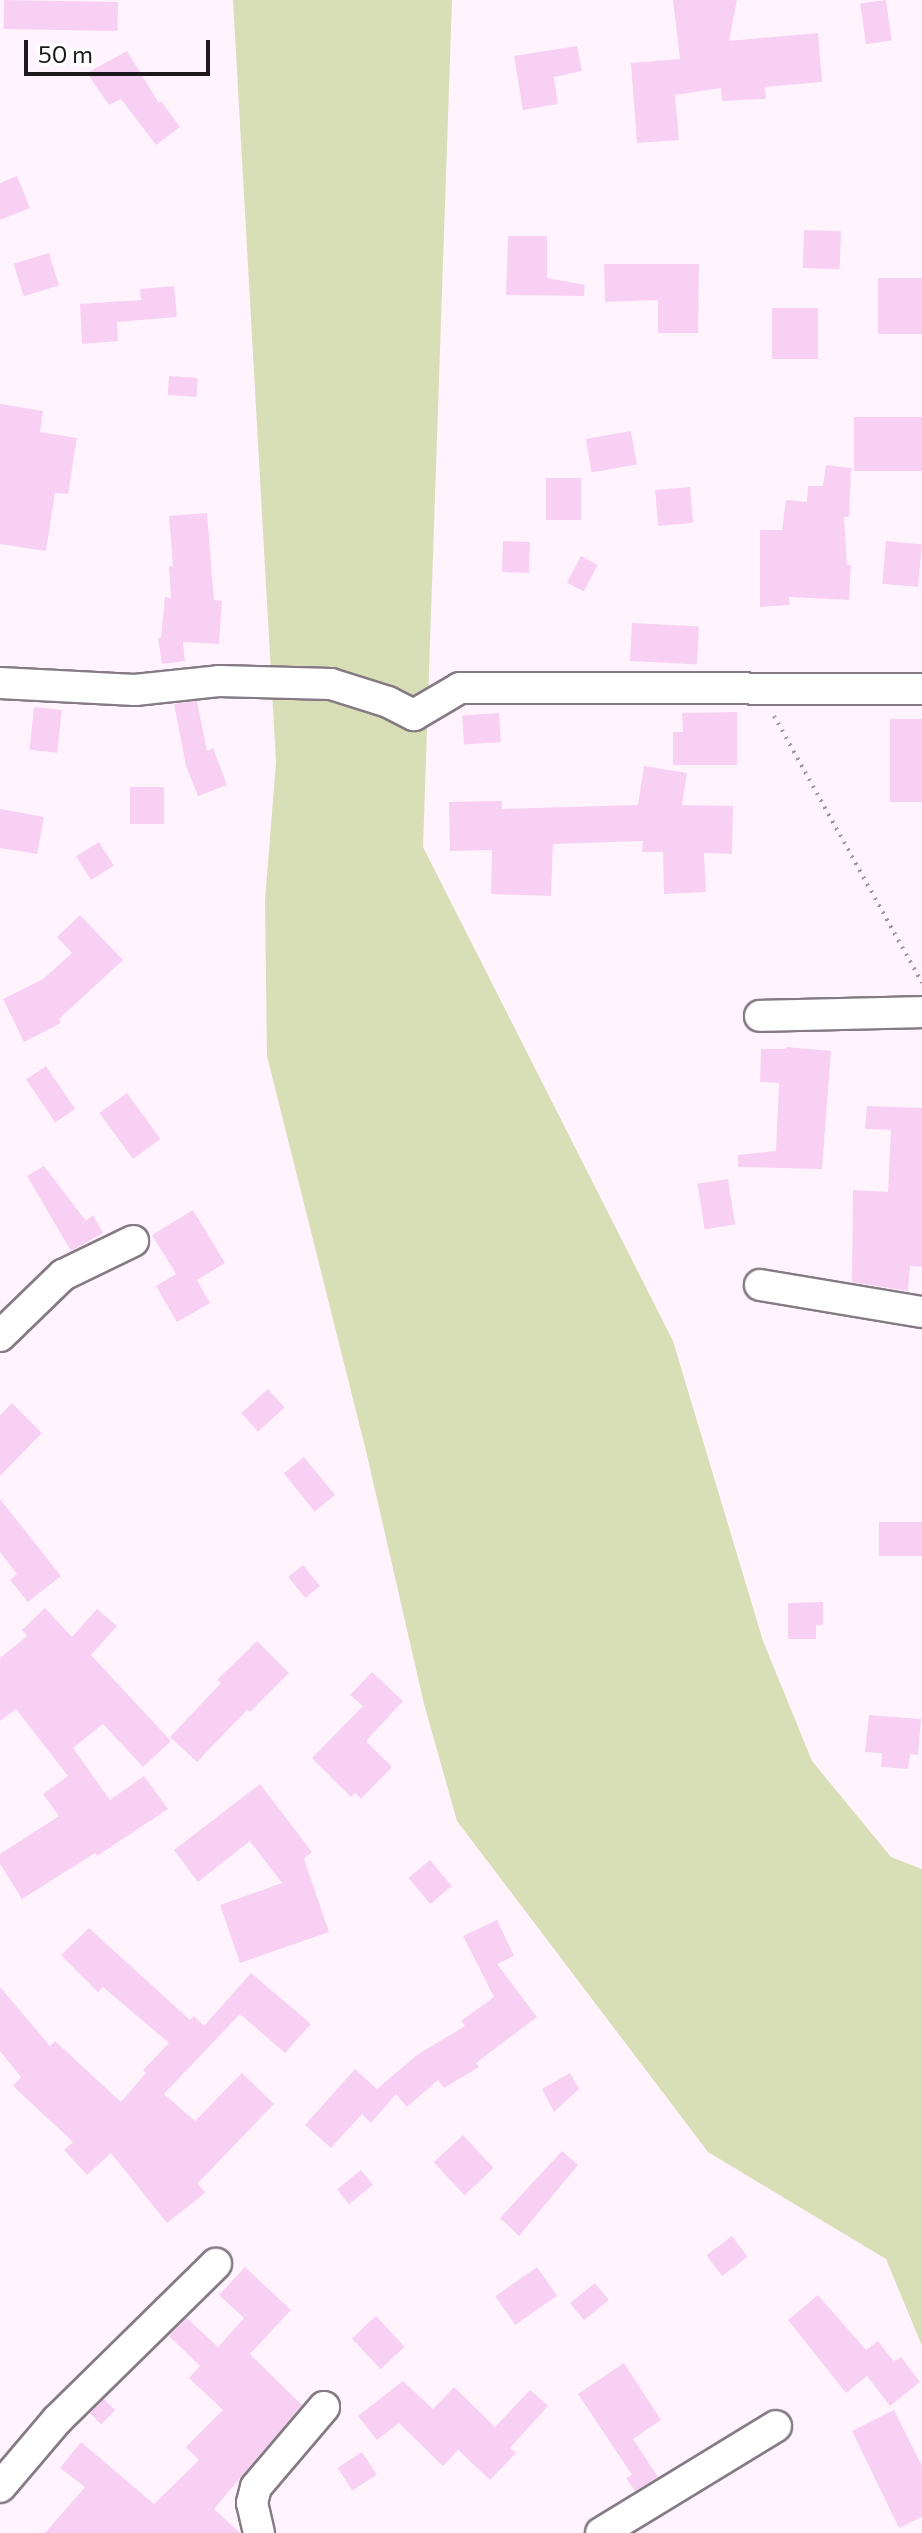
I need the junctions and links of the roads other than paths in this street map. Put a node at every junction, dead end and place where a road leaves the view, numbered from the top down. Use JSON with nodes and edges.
{"nodes":[{"id":1,"x":0,"y":683,"type":"edge"},
{"id":2,"x":922,"y":689,"type":"edge"},
{"id":3,"x":922,"y":1012,"type":"edge"},
{"id":4,"x":760,"y":1016,"type":"dead end"},
{"id":5,"x":133,"y":1241,"type":"dead end"},
{"id":6,"x":760,"y":1285,"type":"dead end"},
{"id":7,"x":922,"y":1312,"type":"edge"},
{"id":8,"x":0,"y":1336,"type":"edge"},
{"id":9,"x":216,"y":2264,"type":"dead end"},
{"id":10,"x":324,"y":2407,"type":"dead end"},
{"id":11,"x":776,"y":2426,"type":"dead end"},
{"id":12,"x":0,"y":2487,"type":"edge"},
{"id":13,"x":259,"y":2533,"type":"edge"},
{"id":14,"x":601,"y":2533,"type":"edge"}],
"edges":[{"from":1,"to":2,"type":"street"},
{"from":3,"to":4,"type":"street"},
{"from":5,"to":8,"type":"street"},
{"from":6,"to":7,"type":"street"},
{"from":9,"to":12,"type":"street"},
{"from":10,"to":13,"type":"street"},
{"from":11,"to":14,"type":"street"}]}
